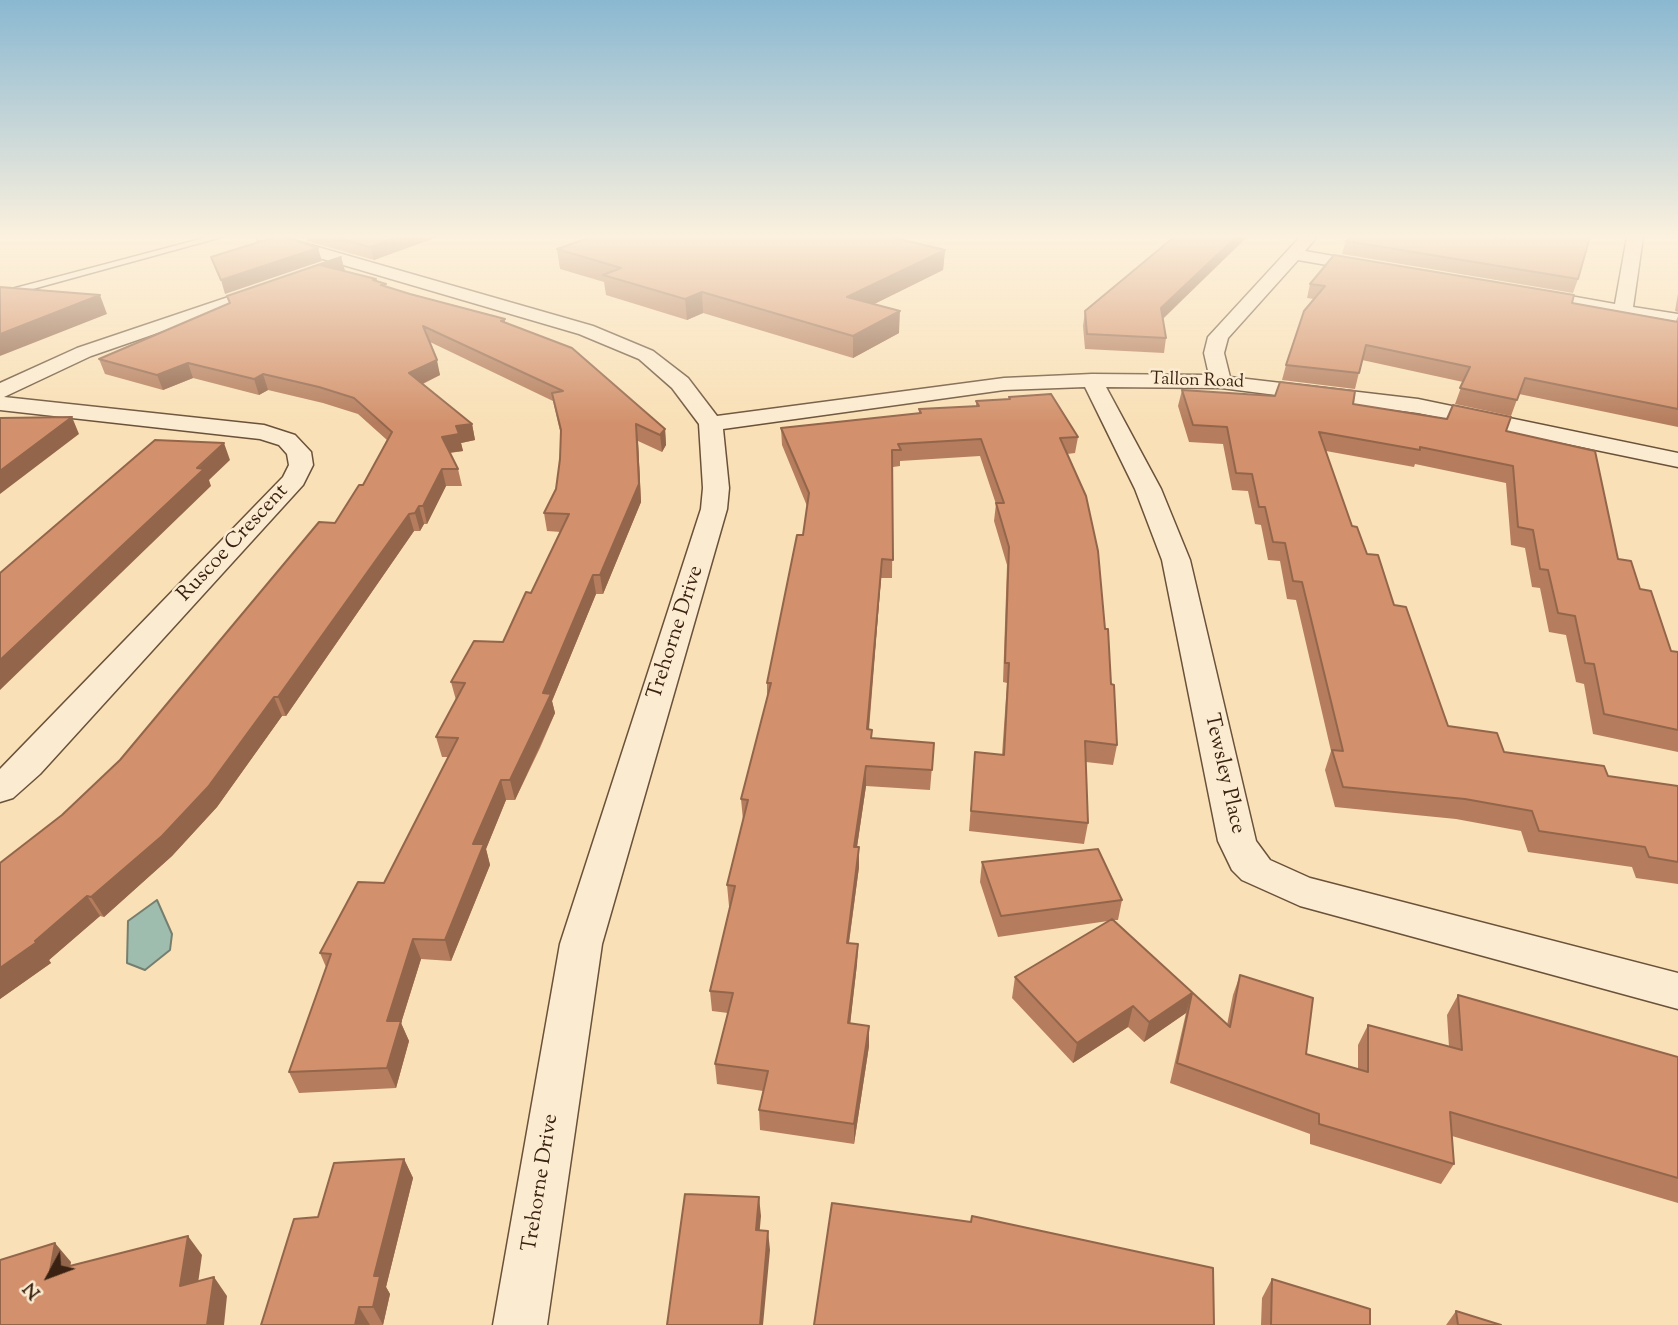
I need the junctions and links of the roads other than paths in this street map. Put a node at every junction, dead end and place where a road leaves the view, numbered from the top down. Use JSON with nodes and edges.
{"nodes":[{"id":1,"x":238,"y":299,"type":"edge"},
{"id":2,"x":463,"y":299,"type":"edge"},
{"id":3,"x":1253,"y":299,"type":"edge"},
{"id":4,"x":1554,"y":299,"type":"edge"},
{"id":5,"x":1625,"y":299,"type":"edge"},
{"id":6,"x":1623,"y":311,"type":"junction"},
{"id":7,"x":1678,"y":320,"type":"edge"},
{"id":8,"x":1092,"y":380,"type":"junction"},
{"id":9,"x":1221,"y":382,"type":"junction"},
{"id":10,"x":0,"y":391,"type":"edge"},
{"id":11,"x":0,"y":403,"type":"edge"},
{"id":12,"x":711,"y":424,"type":"junction"},
{"id":13,"x":1678,"y":460,"type":"edge"},
{"id":14,"x":0,"y":789,"type":"edge"},
{"id":15,"x":1678,"y":991,"type":"edge"},
{"id":16,"x":520,"y":1325,"type":"edge"}],
"edges":[{"from":1,"to":10,"type":"street"},
{"from":2,"to":12,"type":"street"},
{"from":3,"to":9,"type":"street"},
{"from":4,"to":6,"type":"street"},
{"from":5,"to":6,"type":"street"},
{"from":6,"to":7,"type":"street"},
{"from":8,"to":9,"type":"street","name":"Tallon Road"},
{"from":8,"to":12,"type":"street","name":"Tallon Road"},
{"from":8,"to":15,"type":"street","name":"Tewsley Place"},
{"from":9,"to":13,"type":"street","name":"Tallon Road"},
{"from":11,"to":14,"type":"street","name":"Ruscoe Crescent"},
{"from":12,"to":16,"type":"street","name":"Trehorne Drive"}]}
